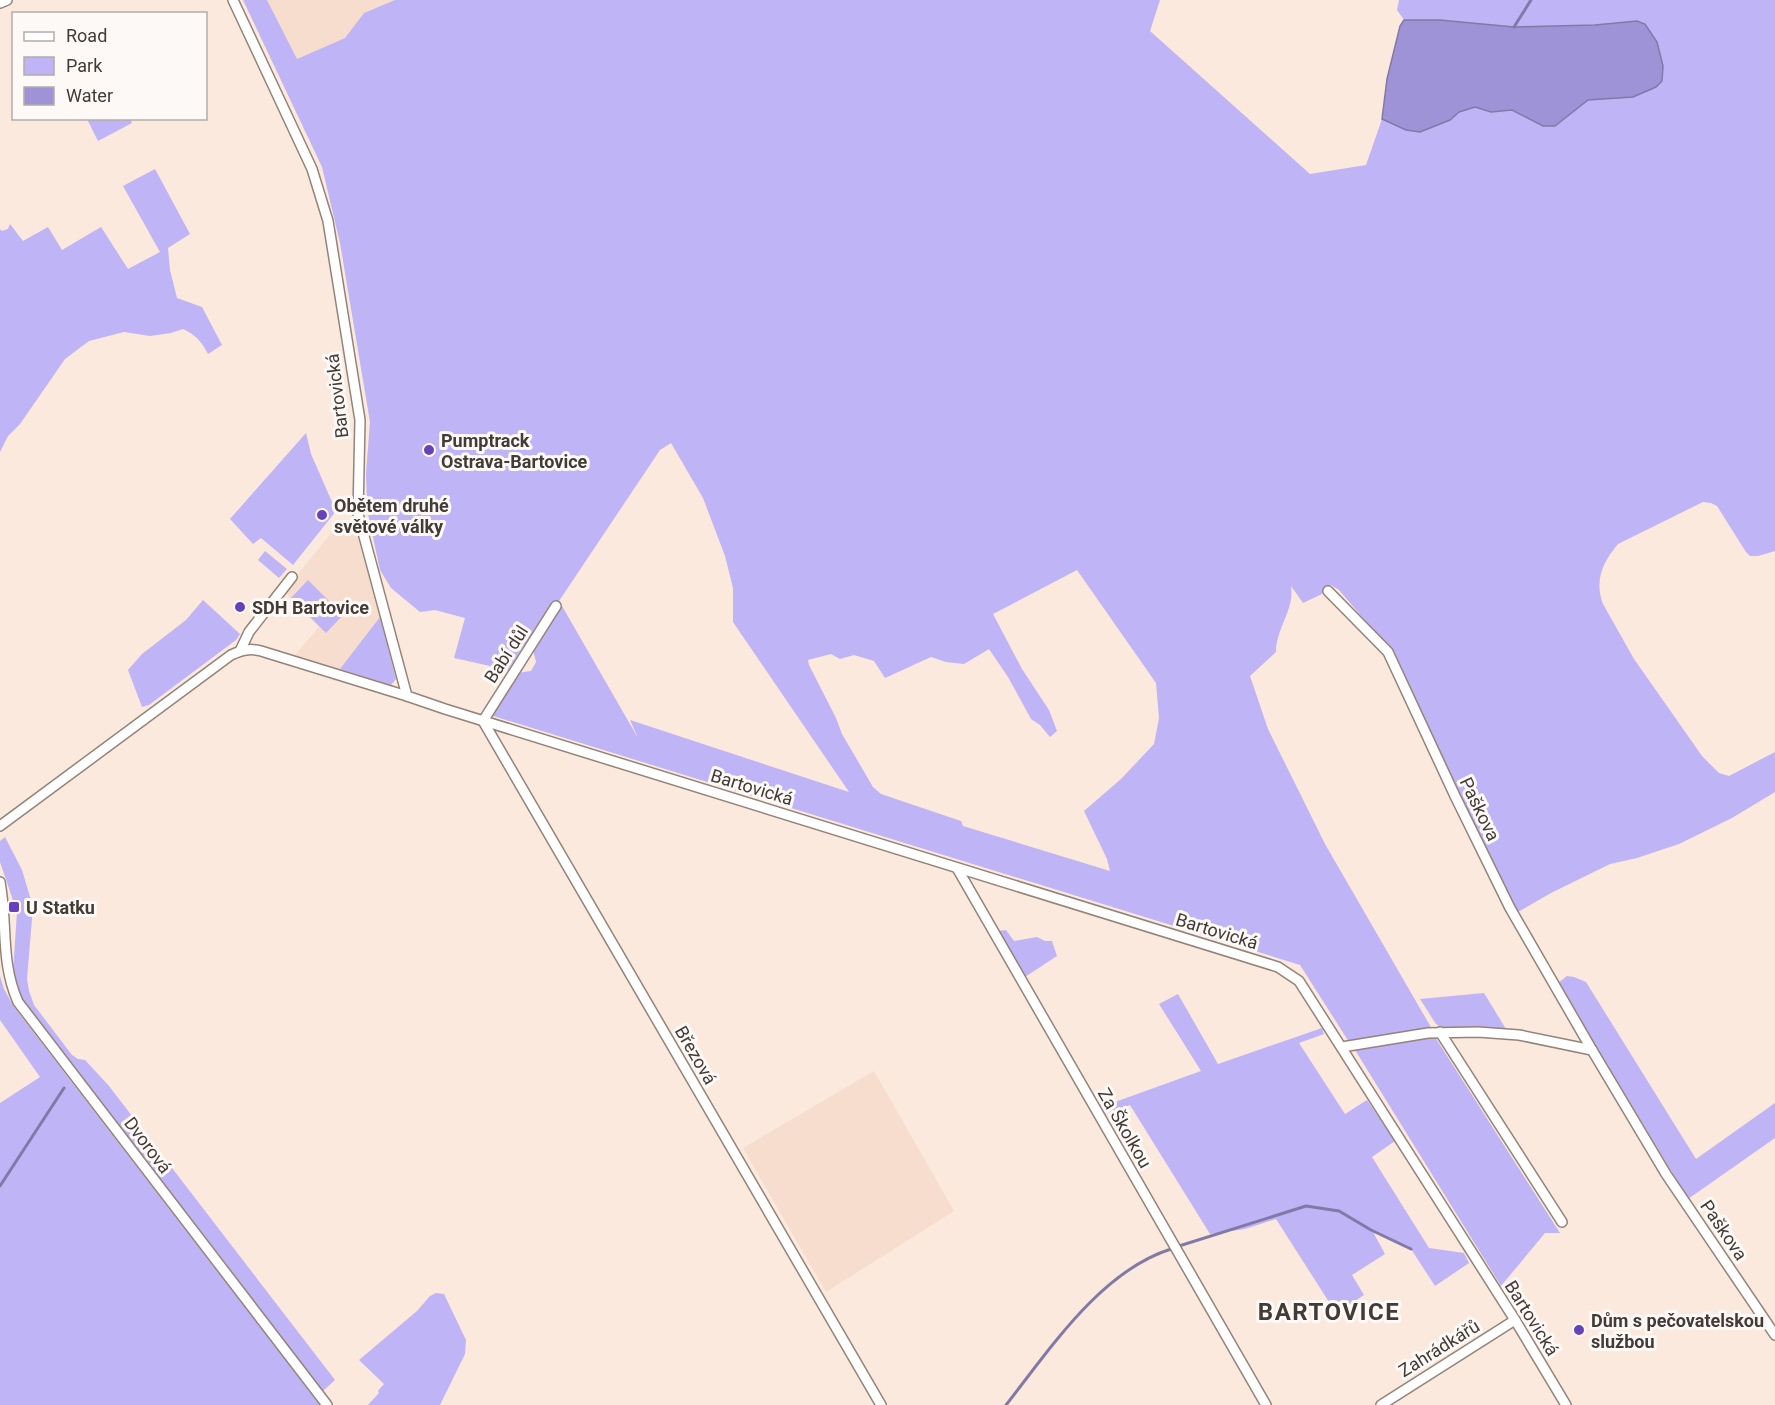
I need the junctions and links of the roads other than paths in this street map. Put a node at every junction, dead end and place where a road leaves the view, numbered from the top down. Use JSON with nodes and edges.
{"nodes":[{"id":1,"x":7,"y":0,"type":"edge"},
{"id":2,"x":233,"y":0,"type":"edge"},
{"id":3,"x":0,"y":3,"type":"edge"},
{"id":4,"x":292,"y":576,"type":"dead end"},
{"id":5,"x":1328,"y":591,"type":"dead end"},
{"id":6,"x":556,"y":606,"type":"dead end"},
{"id":7,"x":240,"y":651,"type":"junction"},
{"id":8,"x":407,"y":696,"type":"junction"},
{"id":9,"x":483,"y":721,"type":"junction"},
{"id":10,"x":0,"y":826,"type":"edge"},
{"id":11,"x":957,"y":868,"type":"junction"},
{"id":12,"x":0,"y":882,"type":"edge"},
{"id":13,"x":1440,"y":1032,"type":"junction"},
{"id":14,"x":1342,"y":1047,"type":"junction"},
{"id":15,"x":1592,"y":1050,"type":"junction"},
{"id":16,"x":1563,"y":1222,"type":"dead end"},
{"id":17,"x":1515,"y":1320,"type":"junction"},
{"id":18,"x":1775,"y":1335,"type":"edge"},
{"id":19,"x":327,"y":1405,"type":"edge"},
{"id":20,"x":881,"y":1405,"type":"edge"},
{"id":21,"x":1266,"y":1405,"type":"edge"},
{"id":22,"x":1381,"y":1405,"type":"edge"},
{"id":23,"x":1566,"y":1405,"type":"edge"}],
"edges":[{"from":1,"to":3,"type":"street"},
{"from":2,"to":8,"type":"street","name":"Bartovická"},
{"from":4,"to":7,"type":"street"},
{"from":5,"to":15,"type":"street","name":"Paškova"},
{"from":6,"to":9,"type":"street","name":"Babí důl"},
{"from":7,"to":8,"type":"street"},
{"from":7,"to":10,"type":"street"},
{"from":8,"to":9,"type":"street","name":"Bartovická"},
{"from":9,"to":11,"type":"street","name":"Bartovická"},
{"from":9,"to":20,"type":"street","name":"Březová"},
{"from":11,"to":14,"type":"street","name":"Bartovická"},
{"from":11,"to":21,"type":"street","name":"Za Školkou"},
{"from":12,"to":19,"type":"street","name":"Dvorová"},
{"from":13,"to":14,"type":"street"},
{"from":13,"to":15,"type":"street"},
{"from":13,"to":16,"type":"street"},
{"from":14,"to":17,"type":"street","name":"Bartovická"},
{"from":15,"to":18,"type":"street","name":"Paškova"},
{"from":17,"to":22,"type":"street","name":"Zahrádkářů"},
{"from":17,"to":23,"type":"street","name":"Bartovická"}]}
